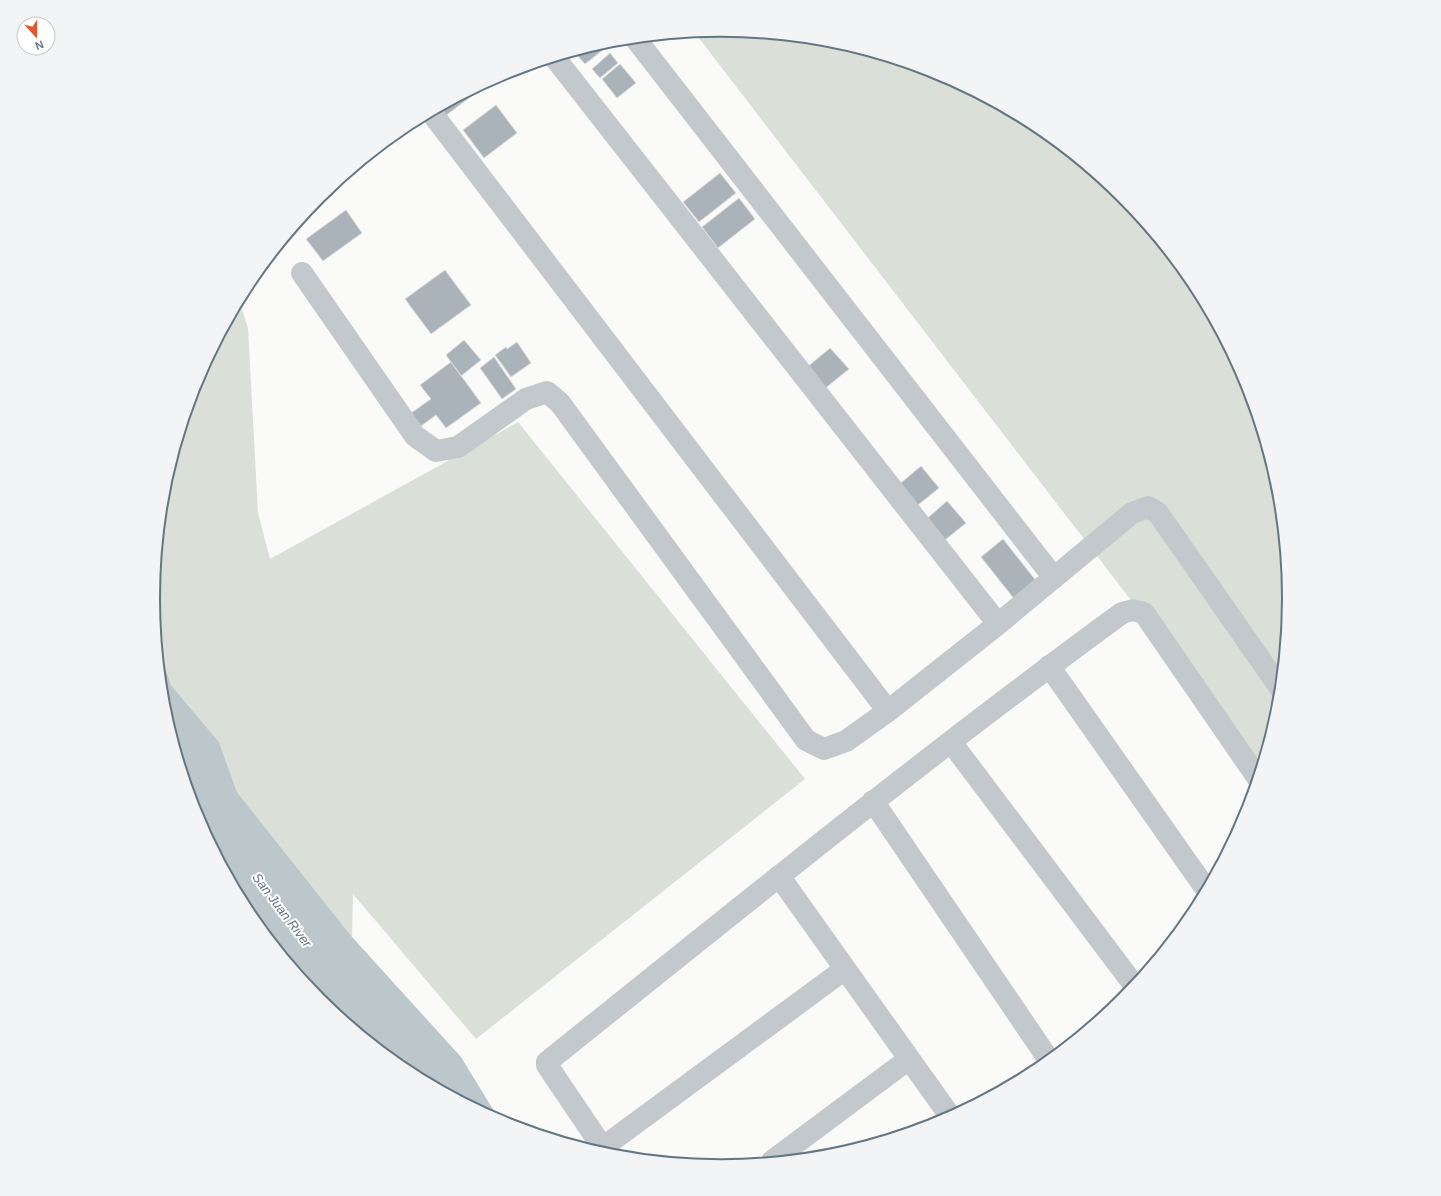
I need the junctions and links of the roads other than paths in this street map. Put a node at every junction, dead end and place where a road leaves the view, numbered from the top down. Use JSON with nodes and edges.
{"nodes":[{"id":1,"x":639,"y":43,"type":"edge"},
{"id":2,"x":558,"y":61,"type":"edge"},
{"id":3,"x":434,"y":116,"type":"edge"},
{"id":4,"x":302,"y":273,"type":"dead end"},
{"id":5,"x":1054,"y":578,"type":"junction"},
{"id":6,"x":998,"y":624,"type":"junction"},
{"id":7,"x":1049,"y":666,"type":"junction"},
{"id":8,"x":1275,"y":681,"type":"edge"},
{"id":9,"x":888,"y":711,"type":"junction"},
{"id":10,"x":951,"y":742,"type":"junction"},
{"id":11,"x":1254,"y":772,"type":"edge"},
{"id":12,"x":873,"y":801,"type":"junction"},
{"id":13,"x":779,"y":876,"type":"junction"},
{"id":14,"x":1203,"y":884,"type":"edge"},
{"id":15,"x":845,"y":969,"type":"junction"},
{"id":16,"x":1131,"y":980,"type":"edge"},
{"id":17,"x":1045,"y":1055,"type":"edge"},
{"id":18,"x":909,"y":1059,"type":"junction"},
{"id":19,"x":946,"y":1111,"type":"edge"},
{"id":20,"x":600,"y":1146,"type":"edge"},
{"id":21,"x":609,"y":1147,"type":"edge"},
{"id":22,"x":779,"y":1156,"type":"edge"}],
"edges":[{"from":1,"to":5,"type":"street"},
{"from":2,"to":6,"type":"street"},
{"from":3,"to":9,"type":"street"},
{"from":4,"to":9,"type":"street"},
{"from":5,"to":6,"type":"street"},
{"from":5,"to":8,"type":"street"},
{"from":6,"to":9,"type":"street"},
{"from":7,"to":10,"type":"street"},
{"from":7,"to":11,"type":"street"},
{"from":7,"to":14,"type":"street"},
{"from":10,"to":12,"type":"street"},
{"from":10,"to":16,"type":"street"},
{"from":12,"to":13,"type":"street"},
{"from":12,"to":17,"type":"street"},
{"from":13,"to":15,"type":"street"},
{"from":13,"to":20,"type":"street"},
{"from":15,"to":18,"type":"street"},
{"from":15,"to":21,"type":"street"},
{"from":18,"to":19,"type":"street"},
{"from":18,"to":22,"type":"street"}]}
